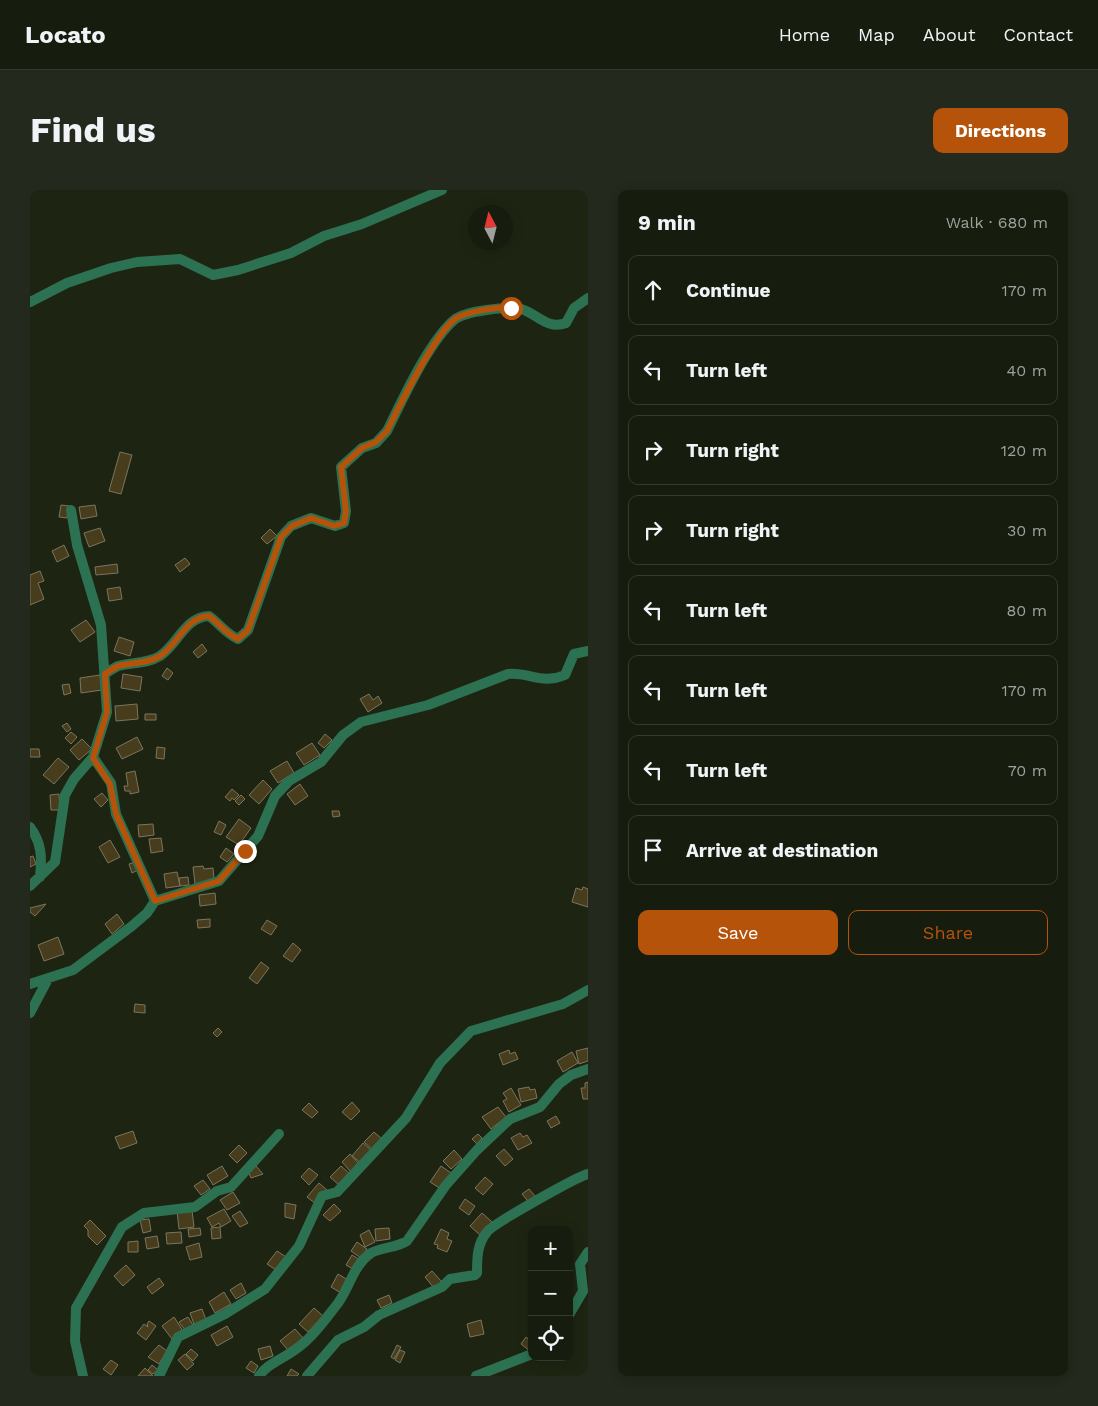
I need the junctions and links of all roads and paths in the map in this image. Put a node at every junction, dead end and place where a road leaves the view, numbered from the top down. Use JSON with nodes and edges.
{"nodes":[{"id":1,"x":442,"y":190,"type":"edge"},
{"id":2,"x":588,"y":298,"type":"edge"},
{"id":3,"x":30,"y":302,"type":"edge"},
{"id":4,"x":72,"y":510,"type":"dead end"},
{"id":5,"x":588,"y":651,"type":"edge"},
{"id":6,"x":105,"y":674,"type":"junction"},
{"id":7,"x":93,"y":758,"type":"junction"},
{"id":8,"x":30,"y":827,"type":"edge"},
{"id":9,"x":40,"y":877,"type":"junction"},
{"id":10,"x":30,"y":886,"type":"edge"},
{"id":11,"x":155,"y":901,"type":"junction"},
{"id":12,"x":48,"y":979,"type":"junction"},
{"id":13,"x":30,"y":984,"type":"edge"},
{"id":14,"x":588,"y":990,"type":"edge"},
{"id":15,"x":30,"y":1013,"type":"edge"},
{"id":16,"x":588,"y":1069,"type":"edge"},
{"id":17,"x":279,"y":1134,"type":"dead end"},
{"id":18,"x":588,"y":1174,"type":"edge"},
{"id":19,"x":588,"y":1252,"type":"edge"},
{"id":20,"x":573,"y":1308,"type":"edge"},
{"id":21,"x":528,"y":1356,"type":"edge"},
{"id":22,"x":83,"y":1376,"type":"edge"},
{"id":23,"x":159,"y":1376,"type":"edge"},
{"id":24,"x":259,"y":1376,"type":"edge"},
{"id":25,"x":307,"y":1376,"type":"edge"},
{"id":26,"x":476,"y":1376,"type":"edge"}],
"edges":[{"from":1,"to":3,"type":"street"},
{"from":2,"to":6,"type":"street"},
{"from":4,"to":6,"type":"street"},
{"from":5,"to":11,"type":"street"},
{"from":6,"to":7,"type":"street"},
{"from":7,"to":9,"type":"street"},
{"from":7,"to":11,"type":"street"},
{"from":8,"to":9,"type":"street"},
{"from":9,"to":10,"type":"street"},
{"from":11,"to":12,"type":"street"},
{"from":12,"to":13,"type":"street"},
{"from":12,"to":15,"type":"street"},
{"from":14,"to":23,"type":"street"},
{"from":16,"to":24,"type":"street"},
{"from":17,"to":22,"type":"street"},
{"from":18,"to":25,"type":"street"},
{"from":19,"to":20,"type":"street"},
{"from":21,"to":26,"type":"street"}]}
